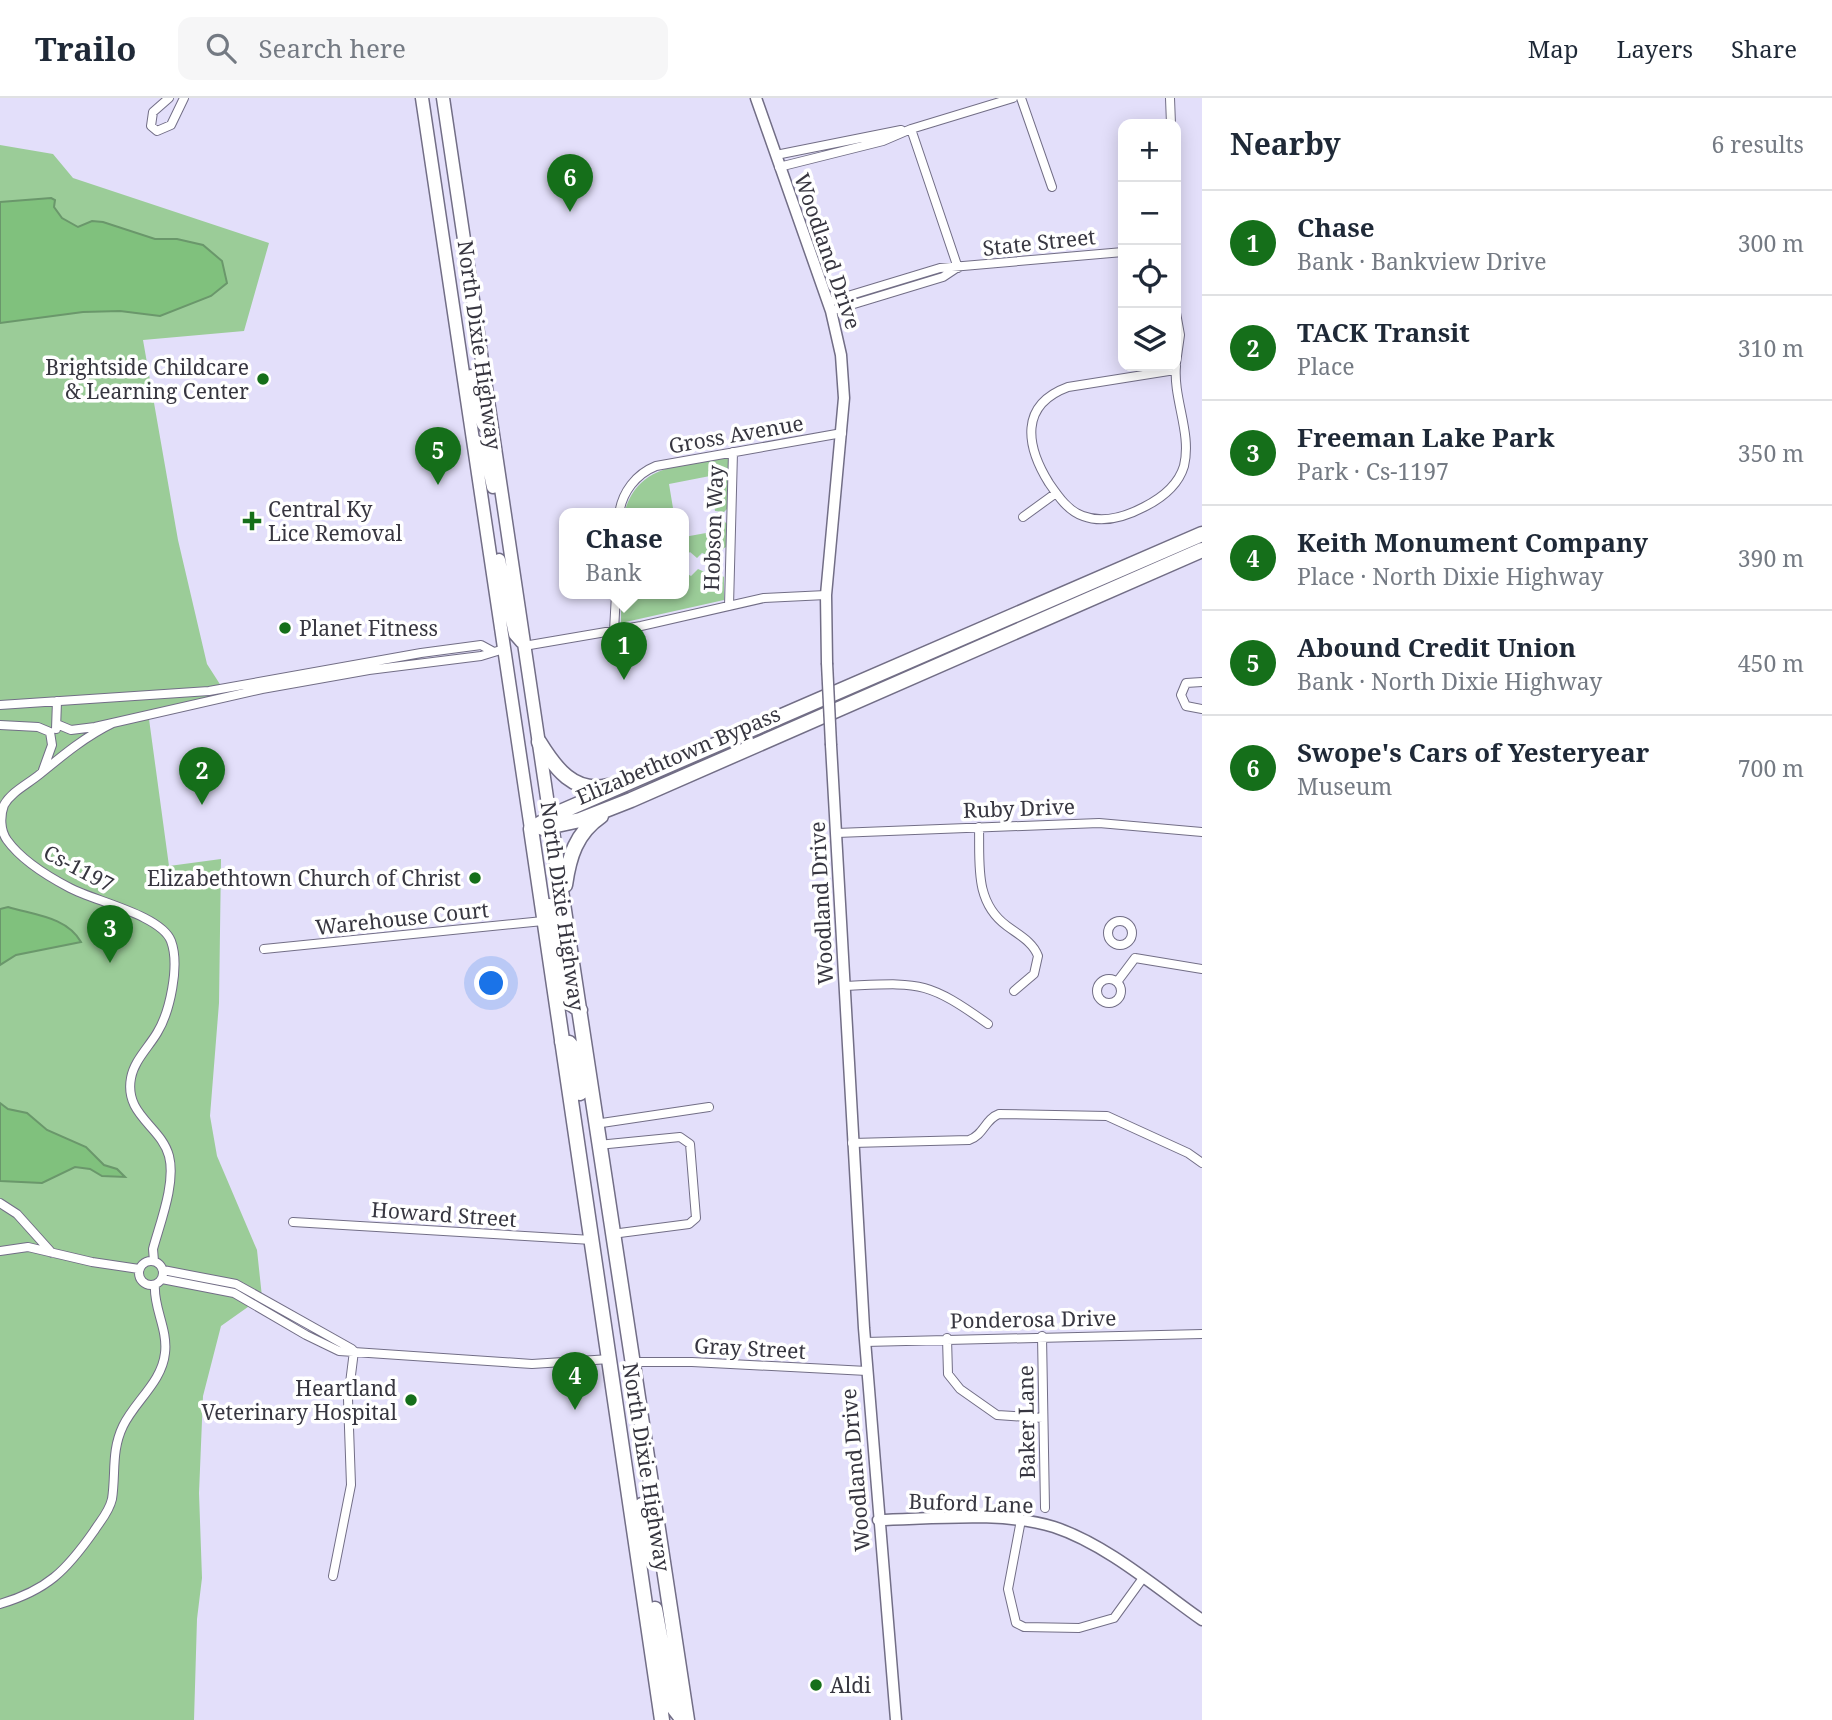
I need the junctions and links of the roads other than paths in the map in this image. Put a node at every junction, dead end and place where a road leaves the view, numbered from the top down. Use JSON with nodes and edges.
{"nodes":[{"id":1,"x":169,"y":98,"type":"edge"},
{"id":2,"x":184,"y":98,"type":"edge"},
{"id":3,"x":422,"y":98,"type":"edge"},
{"id":4,"x":436,"y":98,"type":"edge"},
{"id":5,"x":443,"y":98,"type":"edge"},
{"id":6,"x":756,"y":98,"type":"edge"},
{"id":7,"x":1013,"y":98,"type":"edge"},
{"id":8,"x":1021,"y":98,"type":"edge"},
{"id":9,"x":1170,"y":98,"type":"edge"},
{"id":10,"x":1171,"y":119,"type":"edge"},
{"id":11,"x":911,"y":129,"type":"junction"},
{"id":12,"x":432,"y":158,"type":"junction"},
{"id":13,"x":778,"y":161,"type":"junction"},
{"id":14,"x":455,"y":184,"type":"junction"},
{"id":15,"x":1052,"y":187,"type":"dead end"},
{"id":16,"x":1118,"y":252,"type":"edge"},
{"id":17,"x":958,"y":268,"type":"junction"},
{"id":18,"x":470,"y":277,"type":"junction"},
{"id":19,"x":450,"y":284,"type":"junction"},
{"id":20,"x":829,"y":307,"type":"junction"},
{"id":21,"x":1154,"y":371,"type":"edge"},
{"id":22,"x":1176,"y":371,"type":"edge"},
{"id":23,"x":485,"y":380,"type":"junction"},
{"id":24,"x":842,"y":433,"type":"junction"},
{"id":25,"x":494,"y":436,"type":"junction"},
{"id":26,"x":473,"y":439,"type":"junction"},
{"id":27,"x":733,"y":452,"type":"junction"},
{"id":28,"x":1056,"y":493,"type":"junction"},
{"id":29,"x":621,"y":508,"type":"edge"},
{"id":30,"x":1023,"y":517,"type":"dead end"},
{"id":31,"x":1202,"y":534,"type":"edge"},
{"id":32,"x":489,"y":546,"type":"junction"},
{"id":33,"x":1202,"y":550,"type":"edge"},
{"id":34,"x":513,"y":567,"type":"junction"},
{"id":35,"x":827,"y":595,"type":"junction"},
{"id":36,"x":616,"y":599,"type":"edge"},
{"id":37,"x":729,"y":606,"type":"junction"},
{"id":38,"x":614,"y":631,"type":"junction"},
{"id":39,"x":524,"y":646,"type":"junction"},
{"id":40,"x":498,"y":650,"type":"junction"},
{"id":41,"x":1202,"y":682,"type":"edge"},
{"id":42,"x":57,"y":701,"type":"junction"},
{"id":43,"x":0,"y":705,"type":"edge"},
{"id":44,"x":1202,"y":709,"type":"edge"},
{"id":45,"x":113,"y":723,"type":"junction"},
{"id":46,"x":0,"y":725,"type":"edge"},
{"id":47,"x":59,"y":725,"type":"junction"},
{"id":48,"x":51,"y":736,"type":"junction"},
{"id":49,"x":539,"y":740,"type":"junction"},
{"id":50,"x":40,"y":775,"type":"junction"},
{"id":51,"x":634,"y":780,"type":"junction"},
{"id":52,"x":631,"y":800,"type":"junction"},
{"id":53,"x":551,"y":823,"type":"junction"},
{"id":54,"x":979,"y":827,"type":"junction"},
{"id":55,"x":531,"y":829,"type":"junction"},
{"id":56,"x":1202,"y":832,"type":"edge"},
{"id":57,"x":837,"y":833,"type":"junction"},
{"id":58,"x":538,"y":887,"type":"junction"},
{"id":59,"x":564,"y":897,"type":"junction"},
{"id":60,"x":543,"y":921,"type":"junction"},
{"id":61,"x":1127,"y":943,"type":"dead end"},
{"id":62,"x":264,"y":949,"type":"dead end"},
{"id":63,"x":1135,"y":958,"type":"junction"},
{"id":64,"x":1202,"y":970,"type":"edge"},
{"id":65,"x":1117,"y":982,"type":"dead end"},
{"id":66,"x":844,"y":986,"type":"junction"},
{"id":67,"x":1014,"y":991,"type":"dead end"},
{"id":68,"x":580,"y":1010,"type":"junction"},
{"id":69,"x":988,"y":1024,"type":"dead end"},
{"id":70,"x":562,"y":1042,"type":"junction"},
{"id":71,"x":709,"y":1107,"type":"dead end"},
{"id":72,"x":595,"y":1124,"type":"junction"},
{"id":73,"x":577,"y":1132,"type":"junction"},
{"id":74,"x":852,"y":1143,"type":"junction"},
{"id":75,"x":598,"y":1145,"type":"junction"},
{"id":76,"x":1202,"y":1163,"type":"edge"},
{"id":77,"x":603,"y":1178,"type":"junction"},
{"id":78,"x":0,"y":1203,"type":"edge"},
{"id":79,"x":293,"y":1222,"type":"dead end"},
{"id":80,"x":612,"y":1234,"type":"junction"},
{"id":81,"x":593,"y":1240,"type":"junction"},
{"id":82,"x":0,"y":1251,"type":"edge"},
{"id":83,"x":52,"y":1253,"type":"junction"},
{"id":84,"x":154,"y":1261,"type":"junction"},
{"id":85,"x":139,"y":1269,"type":"junction"},
{"id":86,"x":160,"y":1278,"type":"junction"},
{"id":87,"x":1202,"y":1334,"type":"edge"},
{"id":88,"x":1042,"y":1336,"type":"junction"},
{"id":89,"x":947,"y":1338,"type":"junction"},
{"id":90,"x":865,"y":1342,"type":"junction"},
{"id":91,"x":355,"y":1351,"type":"junction"},
{"id":92,"x":610,"y":1359,"type":"junction"},
{"id":93,"x":631,"y":1362,"type":"junction"},
{"id":94,"x":867,"y":1371,"type":"junction"},
{"id":95,"x":1043,"y":1418,"type":"junction"},
{"id":96,"x":1045,"y":1507,"type":"dead end"},
{"id":97,"x":878,"y":1520,"type":"junction"},
{"id":98,"x":1021,"y":1520,"type":"junction"},
{"id":99,"x":641,"y":1564,"type":"junction"},
{"id":100,"x":333,"y":1576,"type":"dead end"},
{"id":101,"x":1143,"y":1578,"type":"junction"},
{"id":102,"x":0,"y":1604,"type":"edge"},
{"id":103,"x":667,"y":1604,"type":"junction"},
{"id":104,"x":1202,"y":1620,"type":"edge"},
{"id":105,"x":661,"y":1713,"type":"edge"},
{"id":106,"x":671,"y":1720,"type":"edge"},
{"id":107,"x":685,"y":1720,"type":"edge"},
{"id":108,"x":896,"y":1720,"type":"edge"}],
"edges":[{"from":1,"to":2,"type":"street"},
{"from":3,"to":12,"type":"main road","name":"North Dixie Highway"},
{"from":4,"to":14,"type":"main road"},
{"from":5,"to":14,"type":"main road","name":"North Dixie Highway"},
{"from":6,"to":13,"type":"street","name":"Woodland Drive"},
{"from":7,"to":11,"type":"street"},
{"from":8,"to":15,"type":"street"},
{"from":9,"to":10,"type":"street"},
{"from":11,"to":13,"type":"street"},
{"from":11,"to":17,"type":"street"},
{"from":12,"to":18,"type":"main road"},
{"from":12,"to":19,"type":"main road","name":"North Dixie Highway"},
{"from":13,"to":20,"type":"street","name":"Woodland Drive"},
{"from":14,"to":18,"type":"main road","name":"North Dixie Highway"},
{"from":16,"to":17,"type":"street","name":"State Street"},
{"from":17,"to":20,"type":"street","name":"State Street"},
{"from":18,"to":23,"type":"main road","name":"North Dixie Highway"},
{"from":19,"to":23,"type":"main road"},
{"from":19,"to":25,"type":"main road"},
{"from":19,"to":26,"type":"main road","name":"North Dixie Highway"},
{"from":20,"to":24,"type":"street","name":"Woodland Drive"},
{"from":21,"to":28,"type":"street"},
{"from":22,"to":28,"type":"street"},
{"from":23,"to":25,"type":"main road","name":"North Dixie Highway"},
{"from":24,"to":27,"type":"street","name":"Gross Avenue"},
{"from":24,"to":35,"type":"street","name":"Woodland Drive"},
{"from":25,"to":34,"type":"main road","name":"North Dixie Highway"},
{"from":26,"to":32,"type":"main road","name":"North Dixie Highway"},
{"from":26,"to":34,"type":"main road"},
{"from":27,"to":29,"type":"street","name":"Gross Avenue"},
{"from":27,"to":37,"type":"street","name":"Hobson Way"},
{"from":28,"to":30,"type":"street"},
{"from":31,"to":51,"type":"highway","name":"Elizabethtown Bypass"},
{"from":32,"to":39,"type":"main road"},
{"from":32,"to":40,"type":"main road","name":"North Dixie Highway"},
{"from":33,"to":52,"type":"highway","name":"Elizabethtown Bypass"},
{"from":34,"to":39,"type":"main road","name":"North Dixie Highway"},
{"from":35,"to":37,"type":"street"},
{"from":35,"to":57,"type":"street","name":"Woodland Drive","bridge":true},
{"from":36,"to":38,"type":"street"},
{"from":37,"to":38,"type":"street"},
{"from":38,"to":39,"type":"street"},
{"from":39,"to":49,"type":"main road","name":"North Dixie Highway"},
{"from":40,"to":42,"type":"street"},
{"from":40,"to":45,"type":"street"},
{"from":40,"to":49,"type":"main road"},
{"from":40,"to":55,"type":"main road","name":"North Dixie Highway"},
{"from":41,"to":44,"type":"street"},
{"from":42,"to":43,"type":"street"},
{"from":42,"to":47,"type":"street"},
{"from":45,"to":47,"type":"street"},
{"from":45,"to":50,"type":"street","name":"Cs-1197"},
{"from":46,"to":48,"type":"street"},
{"from":47,"to":48,"type":"street"},
{"from":48,"to":50,"type":"street"},
{"from":49,"to":51,"type":"highway"},
{"from":49,"to":53,"type":"main road","name":"North Dixie Highway"},
{"from":50,"to":84,"type":"street","name":"Cs-1197"},
{"from":51,"to":53,"type":"highway","name":"Elizabethtown Bypass"},
{"from":52,"to":53,"type":"highway","name":"Elizabethtown Bypass"},
{"from":52,"to":59,"type":"highway"},
{"from":53,"to":55,"type":"highway","name":"Elizabethtown Bypass"},
{"from":53,"to":59,"type":"highway"},
{"from":54,"to":56,"type":"street","name":"Ruby Drive"},
{"from":54,"to":57,"type":"street","name":"Ruby Drive"},
{"from":54,"to":67,"type":"street"},
{"from":55,"to":58,"type":"highway","name":"North Dixie Highway"},
{"from":57,"to":66,"type":"street","name":"Woodland Drive"},
{"from":58,"to":60,"type":"highway","name":"North Dixie Highway"},
{"from":58,"to":68,"type":"highway"},
{"from":59,"to":68,"type":"highway","name":"North Dixie Highway"},
{"from":60,"to":62,"type":"street","name":"Warehouse Court"},
{"from":60,"to":70,"type":"highway","name":"North Dixie Highway"},
{"from":61,"to":63,"type":"street"},
{"from":63,"to":64,"type":"street"},
{"from":63,"to":65,"type":"street"},
{"from":66,"to":69,"type":"street"},
{"from":66,"to":74,"type":"street","name":"Woodland Drive"},
{"from":68,"to":72,"type":"highway","name":"North Dixie Highway"},
{"from":70,"to":73,"type":"highway","name":"North Dixie Highway"},
{"from":70,"to":77,"type":"highway"},
{"from":71,"to":72,"type":"street"},
{"from":72,"to":75,"type":"highway","name":"North Dixie Highway"},
{"from":73,"to":81,"type":"highway","name":"North Dixie Highway"},
{"from":73,"to":93,"type":"highway"},
{"from":74,"to":76,"type":"street"},
{"from":74,"to":90,"type":"street","name":"Woodland Drive"},
{"from":75,"to":77,"type":"highway","name":"North Dixie Highway"},
{"from":75,"to":80,"type":"street"},
{"from":77,"to":80,"type":"highway","name":"North Dixie Highway"},
{"from":78,"to":83,"type":"street"},
{"from":79,"to":81,"type":"street","name":"Howard Street"},
{"from":80,"to":93,"type":"highway","name":"North Dixie Highway"},
{"from":81,"to":92,"type":"highway","name":"North Dixie Highway"},
{"from":82,"to":83,"type":"street"},
{"from":83,"to":85,"type":"street"},
{"from":84,"to":85,"type":"street"},
{"from":84,"to":86,"type":"street"},
{"from":85,"to":86,"type":"street"},
{"from":86,"to":91,"type":"street"},
{"from":86,"to":102,"type":"street"},
{"from":87,"to":88,"type":"street","name":"Ponderosa Drive"},
{"from":88,"to":89,"type":"street","name":"Ponderosa Drive"},
{"from":88,"to":95,"type":"street","name":"Baker Lane"},
{"from":89,"to":90,"type":"street","name":"Ponderosa Drive"},
{"from":89,"to":95,"type":"street"},
{"from":90,"to":94,"type":"street","name":"Woodland Drive"},
{"from":91,"to":92,"type":"street"},
{"from":91,"to":100,"type":"street"},
{"from":92,"to":99,"type":"highway","name":"North Dixie Highway"},
{"from":92,"to":103,"type":"highway"},
{"from":93,"to":94,"type":"street","name":"Gray Street"},
{"from":93,"to":103,"type":"highway","name":"North Dixie Highway"},
{"from":94,"to":97,"type":"street","name":"Woodland Drive"},
{"from":95,"to":96,"type":"street","name":"Baker Lane"},
{"from":97,"to":98,"type":"street","name":"Buford Lane"},
{"from":97,"to":108,"type":"street","name":"Woodland Drive"},
{"from":98,"to":101,"type":"street","name":"Buford Lane"},
{"from":98,"to":101,"type":"street"},
{"from":99,"to":105,"type":"highway","name":"North Dixie Highway"},
{"from":99,"to":107,"type":"highway"},
{"from":101,"to":104,"type":"street","name":"Buford Lane"},
{"from":103,"to":107,"type":"highway","name":"North Dixie Highway"},
{"from":105,"to":106,"type":"highway"}]}
